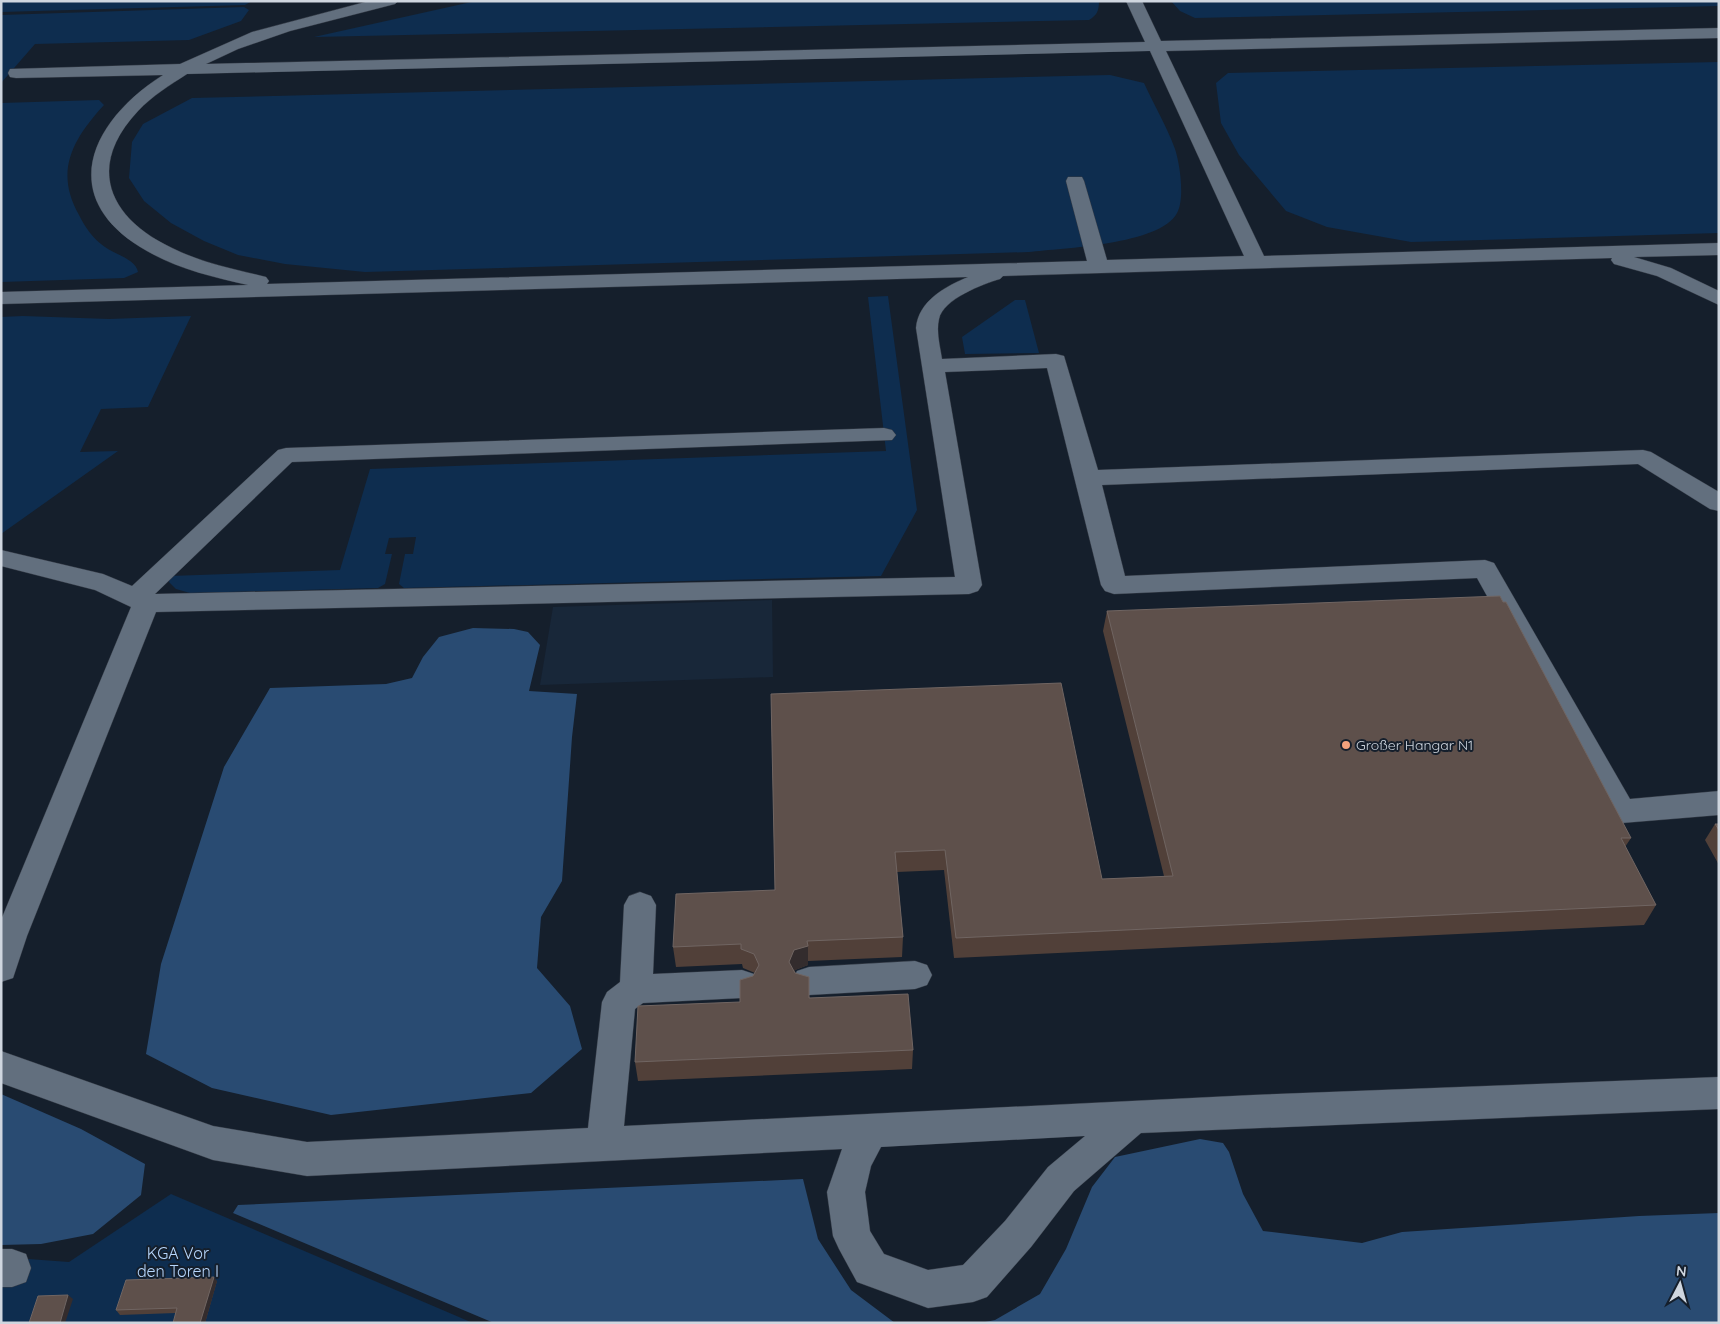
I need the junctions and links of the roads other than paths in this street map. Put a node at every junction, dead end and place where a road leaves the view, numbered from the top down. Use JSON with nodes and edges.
{"nodes":[{"id":1,"x":390,"y":1,"type":"edge"},
{"id":2,"x":1134,"y":1,"type":"edge"},
{"id":3,"x":1719,"y":33,"type":"edge"},
{"id":4,"x":1155,"y":46,"type":"junction"},
{"id":5,"x":183,"y":68,"type":"junction"},
{"id":6,"x":16,"y":73,"type":"dead end"},
{"id":7,"x":1075,"y":181,"type":"dead end"},
{"id":8,"x":1719,"y":249,"type":"edge"},
{"id":9,"x":1566,"y":253,"type":"junction"},
{"id":10,"x":1257,"y":262,"type":"junction"},
{"id":11,"x":1099,"y":266,"type":"junction"},
{"id":12,"x":1031,"y":268,"type":"junction"},
{"id":13,"x":335,"y":288,"type":"junction"},
{"id":14,"x":1,"y":298,"type":"edge"},
{"id":15,"x":1719,"y":299,"type":"edge"},
{"id":16,"x":933,"y":366,"type":"junction"},
{"id":17,"x":884,"y":435,"type":"dead end"},
{"id":18,"x":1088,"y":478,"type":"junction"},
{"id":19,"x":1719,"y":502,"type":"edge"},
{"id":20,"x":1,"y":558,"type":"edge"},
{"id":21,"x":140,"y":600,"type":"junction"},
{"id":22,"x":1719,"y":803,"type":"edge"},
{"id":23,"x":640,"y":905,"type":"dead end"},
{"id":24,"x":1,"y":968,"type":"edge"},
{"id":25,"x":915,"y":975,"type":"dead end"},
{"id":26,"x":809,"y":981,"type":"edge"},
{"id":27,"x":742,"y":984,"type":"edge"},
{"id":28,"x":636,"y":989,"type":"junction"},
{"id":29,"x":1,"y":1067,"type":"edge"},
{"id":30,"x":1719,"y":1093,"type":"edge"},
{"id":31,"x":1134,"y":1117,"type":"junction"},
{"id":32,"x":871,"y":1130,"type":"junction"},
{"id":33,"x":604,"y":1144,"type":"junction"}],
"edges":[{"from":1,"to":5,"type":"lane"},
{"from":2,"to":4,"type":"lane"},
{"from":3,"to":4,"type":"lane"},
{"from":4,"to":5,"type":"lane"},
{"from":4,"to":10,"type":"lane"},
{"from":5,"to":6,"type":"lane"},
{"from":5,"to":13,"type":"lane"},
{"from":7,"to":11,"type":"lane"},
{"from":8,"to":9,"type":"lane"},
{"from":9,"to":10,"type":"lane"},
{"from":9,"to":15,"type":"lane"},
{"from":10,"to":11,"type":"lane"},
{"from":11,"to":12,"type":"lane"},
{"from":12,"to":13,"type":"lane"},
{"from":12,"to":16,"type":"lane"},
{"from":13,"to":14,"type":"lane"},
{"from":16,"to":18,"type":"lane"},
{"from":16,"to":21,"type":"lane"},
{"from":17,"to":21,"type":"lane"},
{"from":18,"to":19,"type":"lane"},
{"from":18,"to":22,"type":"lane"},
{"from":20,"to":21,"type":"lane"},
{"from":21,"to":24,"type":"lane"},
{"from":23,"to":28,"type":"lane"},
{"from":25,"to":26,"type":"lane"},
{"from":27,"to":28,"type":"lane"},
{"from":28,"to":33,"type":"lane"},
{"from":29,"to":33,"type":"lane"},
{"from":30,"to":31,"type":"lane"},
{"from":31,"to":32,"type":"lane"},
{"from":31,"to":32,"type":"lane"},
{"from":32,"to":33,"type":"lane"}]}
